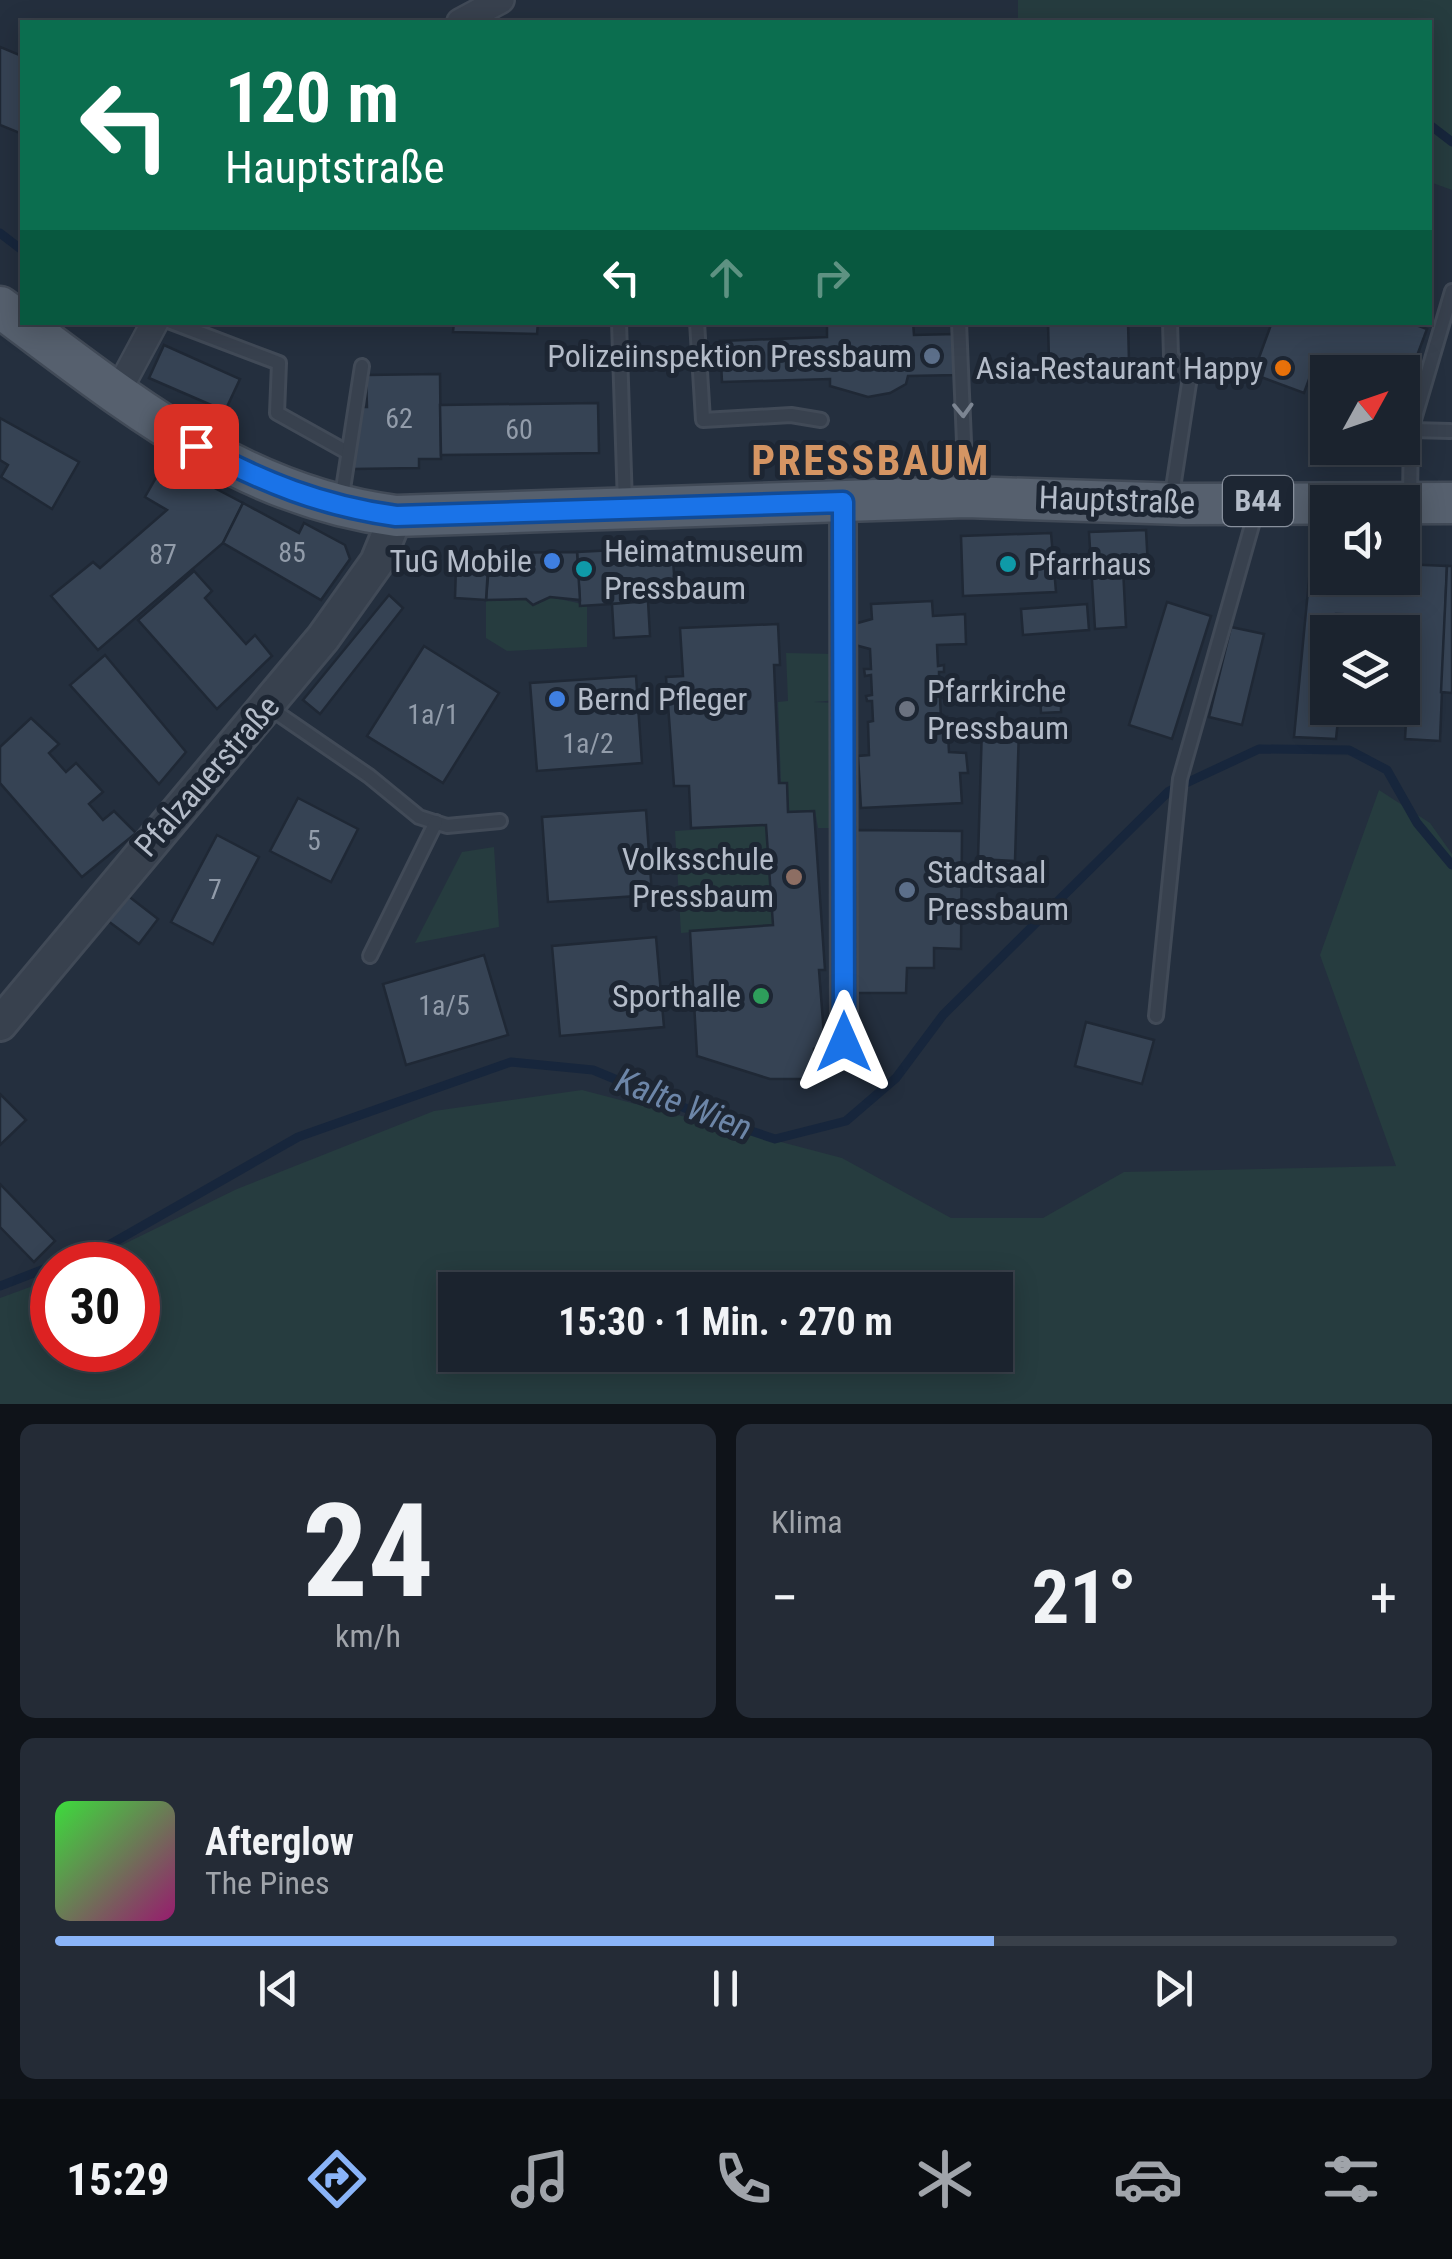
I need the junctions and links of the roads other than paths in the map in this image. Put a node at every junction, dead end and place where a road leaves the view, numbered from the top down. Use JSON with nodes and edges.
{"nodes":[{"id":1,"x":501,"y":0,"type":"edge"},
{"id":2,"x":464,"y":20,"type":"edge"},
{"id":3,"x":1452,"y":291,"type":"edge"},
{"id":4,"x":24,"y":325,"type":"edge"},
{"id":5,"x":153,"y":325,"type":"edge"},
{"id":6,"x":179,"y":325,"type":"edge"},
{"id":7,"x":619,"y":325,"type":"edge"},
{"id":8,"x":697,"y":325,"type":"edge"},
{"id":9,"x":959,"y":325,"type":"edge"},
{"id":10,"x":1170,"y":325,"type":"edge"},
{"id":11,"x":362,"y":366,"type":"dead end"},
{"id":12,"x":117,"y":394,"type":"junction"},
{"id":13,"x":1420,"y":399,"type":"edge"},
{"id":14,"x":821,"y":420,"type":"dead end"},
{"id":15,"x":1420,"y":430,"type":"edge"},
{"id":16,"x":1450,"y":431,"type":"edge"},
{"id":17,"x":347,"y":452,"type":"junction"},
{"id":18,"x":966,"y":497,"type":"junction"},
{"id":19,"x":1259,"y":501,"type":"junction"},
{"id":20,"x":1310,"y":501,"type":"edge"},
{"id":21,"x":843,"y":502,"type":"junction"},
{"id":22,"x":1420,"y":502,"type":"edge"},
{"id":23,"x":1452,"y":503,"type":"edge"},
{"id":24,"x":1170,"y":504,"type":"junction"},
{"id":25,"x":626,"y":506,"type":"junction"},
{"id":26,"x":340,"y":509,"type":"junction"},
{"id":27,"x":396,"y":516,"type":"junction"},
{"id":28,"x":267,"y":706,"type":"junction"},
{"id":29,"x":500,"y":820,"type":"dead end"},
{"id":30,"x":436,"y":822,"type":"junction"},
{"id":31,"x":370,"y":956,"type":"dead end"},
{"id":32,"x":1156,"y":1016,"type":"dead end"},
{"id":33,"x":0,"y":1024,"type":"edge"},
{"id":34,"x":844,"y":1042,"type":"dead end"}],
"edges":[{"from":1,"to":2,"type":"street"},
{"from":3,"to":13,"type":"lane"},
{"from":4,"to":12,"type":"main road","name":"Hauptstraße","number":"B44"},
{"from":5,"to":12,"type":"street"},
{"from":6,"to":17,"type":"lane"},
{"from":7,"to":25,"type":"lane"},
{"from":8,"to":14,"type":"lane"},
{"from":9,"to":18,"type":"lane","one_way":true},
{"from":10,"to":24,"type":"lane"},
{"from":11,"to":17,"type":"lane"},
{"from":12,"to":26,"type":"main road","name":"Hauptstraße","number":"B44"},
{"from":15,"to":16,"type":"lane"},
{"from":17,"to":26,"type":"lane"},
{"from":18,"to":21,"type":"main road","name":"Hauptstraße","number":"B44"},
{"from":18,"to":24,"type":"main road","name":"Hauptstraße","number":"B44"},
{"from":19,"to":20,"type":"main road","name":"Hauptstraße","number":"B44"},
{"from":19,"to":24,"type":"main road","name":"Hauptstraße","number":"B44"},
{"from":19,"to":32,"type":"lane"},
{"from":21,"to":25,"type":"main road","name":"Hauptstraße","number":"B44"},
{"from":21,"to":34,"type":"street"},
{"from":22,"to":23,"type":"main road","name":"Hauptstraße","number":"B44"},
{"from":25,"to":27,"type":"main road","name":"Hauptstraße","number":"B44"},
{"from":26,"to":27,"type":"main road","name":"Hauptstraße","number":"B44"},
{"from":27,"to":28,"type":"street","name":"Pfalzauerstraße"},
{"from":28,"to":30,"type":"lane"},
{"from":28,"to":33,"type":"street","name":"Pfalzauerstraße"},
{"from":29,"to":30,"type":"lane"},
{"from":30,"to":31,"type":"lane"}]}
